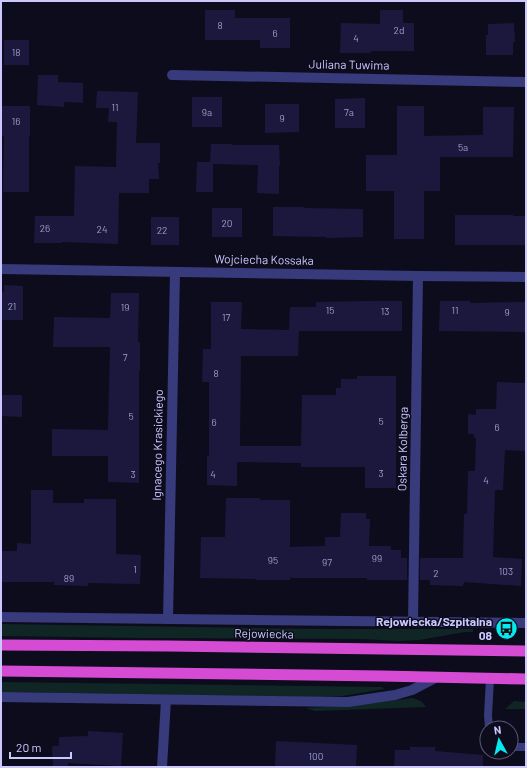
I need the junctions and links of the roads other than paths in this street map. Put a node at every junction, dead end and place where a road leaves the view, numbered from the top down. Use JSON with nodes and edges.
{"nodes":[{"id":1,"x":172,"y":75,"type":"dead end"},
{"id":2,"x":526,"y":82,"type":"edge"},
{"id":3,"x":1,"y":269,"type":"edge"},
{"id":4,"x":175,"y":272,"type":"junction"},
{"id":5,"x":418,"y":276,"type":"junction"},
{"id":6,"x":526,"y":277,"type":"edge"},
{"id":7,"x":1,"y":617,"type":"edge"},
{"id":8,"x":168,"y":618,"type":"junction"},
{"id":9,"x":413,"y":621,"type":"junction"},
{"id":10,"x":526,"y":623,"type":"edge"},
{"id":11,"x":1,"y":645,"type":"edge"},
{"id":12,"x":526,"y":651,"type":"edge"},
{"id":13,"x":1,"y":671,"type":"edge"},
{"id":14,"x":437,"y":677,"type":"junction"},
{"id":15,"x":490,"y":679,"type":"junction"},
{"id":16,"x":526,"y":680,"type":"edge"},
{"id":17,"x":1,"y":697,"type":"edge"},
{"id":18,"x":166,"y":700,"type":"junction"},
{"id":19,"x":488,"y":720,"type":"edge"},
{"id":20,"x":162,"y":767,"type":"edge"}],
"edges":[{"from":1,"to":2,"type":"street","name":"Juliana Tuwima"},
{"from":3,"to":4,"type":"street","name":"Wojciecha Kossaka"},
{"from":4,"to":5,"type":"street","name":"Wojciecha Kossaka"},
{"from":4,"to":8,"type":"street","name":"Ignacego Krasickiego"},
{"from":5,"to":6,"type":"street","name":"Wojciecha Kossaka"},
{"from":5,"to":9,"type":"street","name":"Oskara Kolberga"},
{"from":7,"to":8,"type":"street"},
{"from":8,"to":9,"type":"street"},
{"from":9,"to":10,"type":"street"},
{"from":11,"to":12,"type":"highway","name":"Rejowiecka"},
{"from":13,"to":14,"type":"highway"},
{"from":14,"to":15,"type":"highway"},
{"from":14,"to":18,"type":"street"},
{"from":15,"to":16,"type":"highway"},
{"from":15,"to":19,"type":"lane"},
{"from":17,"to":18,"type":"street"},
{"from":18,"to":20,"type":"street"}]}
